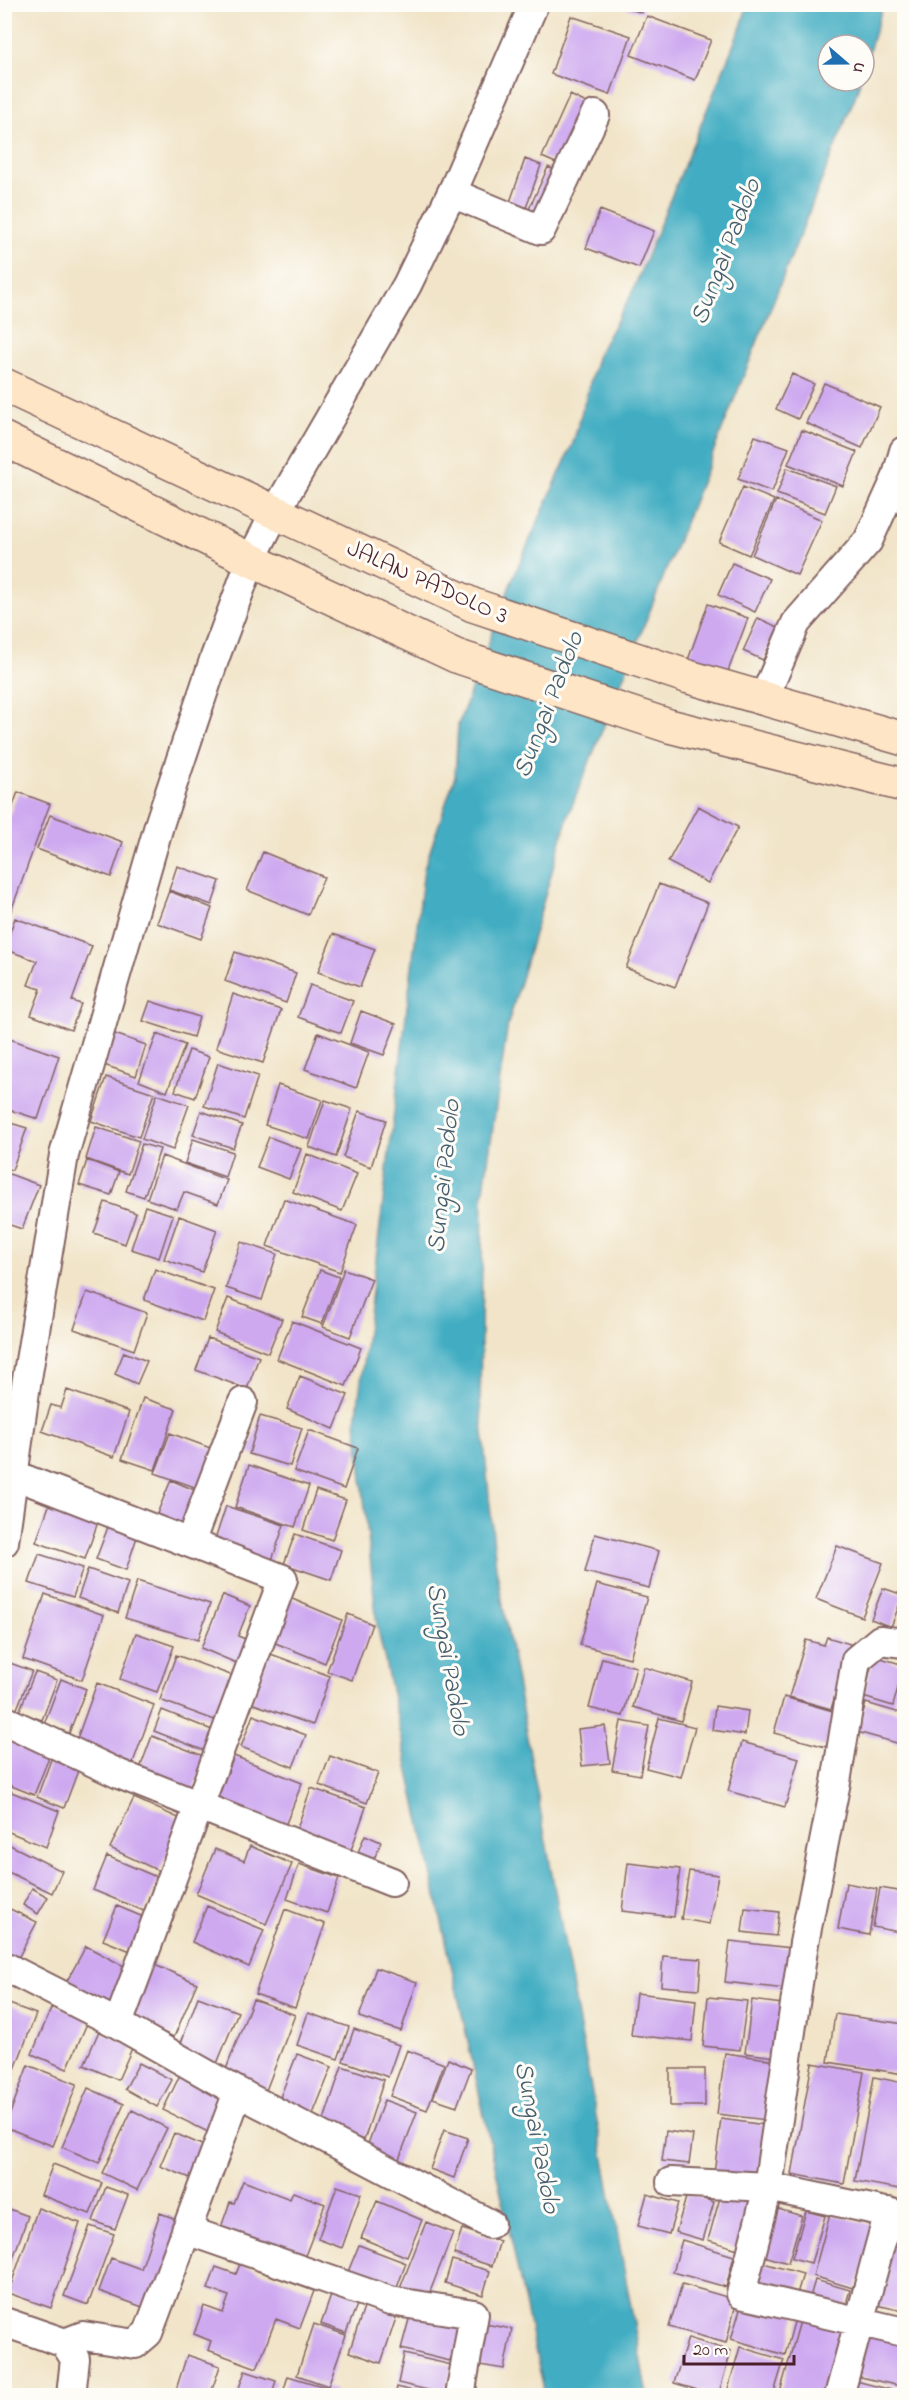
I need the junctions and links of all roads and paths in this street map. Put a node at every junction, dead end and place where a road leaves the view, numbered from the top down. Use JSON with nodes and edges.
{"nodes":[{"id":1,"x":534,"y":4,"type":"edge"},
{"id":2,"x":595,"y":115,"type":"dead end"},
{"id":3,"x":452,"y":193,"type":"junction"},
{"id":4,"x":4,"y":385,"type":"edge"},
{"id":5,"x":4,"y":439,"type":"edge"},
{"id":6,"x":904,"y":452,"type":"edge"},
{"id":7,"x":276,"y":512,"type":"junction"},
{"id":8,"x":251,"y":560,"type":"junction"},
{"id":9,"x":764,"y":698,"type":"junction"},
{"id":10,"x":904,"y":739,"type":"edge"},
{"id":11,"x":904,"y":784,"type":"edge"},
{"id":12,"x":243,"y":1402,"type":"dead end"},
{"id":13,"x":14,"y":1475,"type":"junction"},
{"id":14,"x":4,"y":1542,"type":"edge"},
{"id":15,"x":190,"y":1543,"type":"junction"},
{"id":16,"x":904,"y":1643,"type":"edge"},
{"id":17,"x":4,"y":1720,"type":"edge"},
{"id":18,"x":199,"y":1806,"type":"junction"},
{"id":19,"x":392,"y":1882,"type":"dead end"},
{"id":20,"x":4,"y":1966,"type":"edge"},
{"id":21,"x":118,"y":2024,"type":"junction"},
{"id":22,"x":238,"y":2092,"type":"junction"},
{"id":23,"x":671,"y":2182,"type":"dead end"},
{"id":24,"x":768,"y":2187,"type":"junction"},
{"id":25,"x":897,"y":2214,"type":"edge"},
{"id":26,"x":490,"y":2224,"type":"dead end"},
{"id":27,"x":186,"y":2230,"type":"junction"},
{"id":28,"x":4,"y":2322,"type":"edge"},
{"id":29,"x":859,"y":2323,"type":"junction"},
{"id":30,"x":904,"y":2332,"type":"edge"},
{"id":31,"x":65,"y":2343,"type":"junction"},
{"id":32,"x":71,"y":2396,"type":"edge"},
{"id":33,"x":460,"y":2396,"type":"edge"},
{"id":34,"x":839,"y":2396,"type":"edge"}],
"edges":[{"from":1,"to":3,"type":"street"},
{"from":2,"to":3,"type":"street"},
{"from":3,"to":7,"type":"street"},
{"from":4,"to":7,"type":"street","name":"JALAN PADOLO 3"},
{"from":5,"to":8,"type":"street"},
{"from":6,"to":9,"type":"street"},
{"from":7,"to":8,"type":"street"},
{"from":7,"to":9,"type":"street","name":"JALAN PADOLO 3"},
{"from":8,"to":11,"type":"street"},
{"from":8,"to":13,"type":"street"},
{"from":9,"to":10,"type":"street","name":"JALAN PADOLO 3"},
{"from":12,"to":15,"type":"street"},
{"from":13,"to":14,"type":"street"},
{"from":13,"to":15,"type":"street"},
{"from":15,"to":18,"type":"street"},
{"from":16,"to":24,"type":"street"},
{"from":17,"to":18,"type":"street"},
{"from":18,"to":19,"type":"street"},
{"from":18,"to":21,"type":"street"},
{"from":20,"to":21,"type":"street"},
{"from":21,"to":22,"type":"street"},
{"from":22,"to":26,"type":"street"},
{"from":22,"to":27,"type":"street"},
{"from":23,"to":24,"type":"street"},
{"from":24,"to":25,"type":"street"},
{"from":24,"to":29,"type":"street"},
{"from":25,"to":29,"type":"street"},
{"from":27,"to":31,"type":"street"},
{"from":27,"to":33,"type":"street"},
{"from":28,"to":31,"type":"street"},
{"from":29,"to":30,"type":"street"},
{"from":29,"to":34,"type":"street"},
{"from":31,"to":32,"type":"street"}]}
